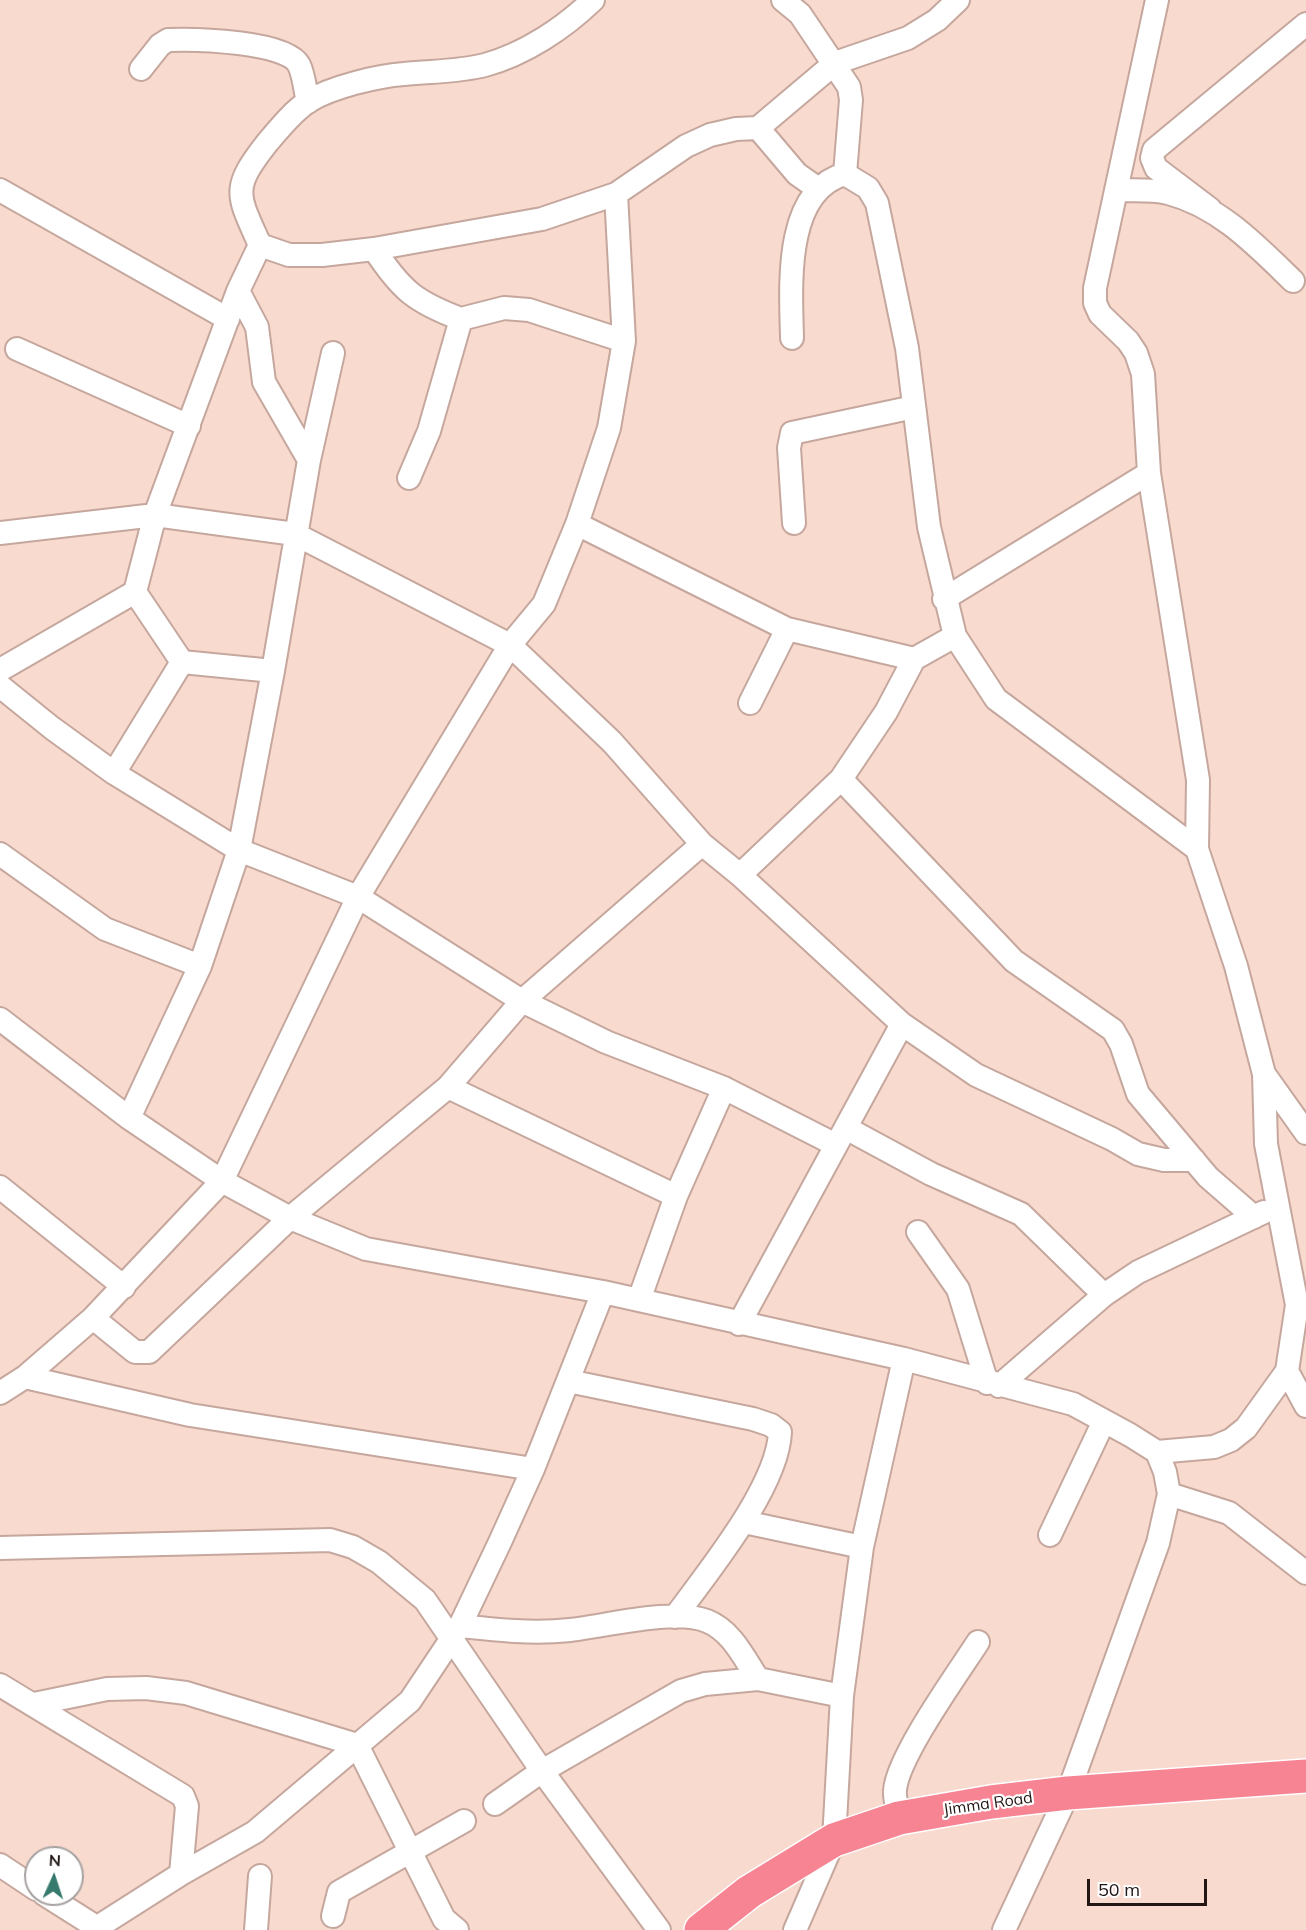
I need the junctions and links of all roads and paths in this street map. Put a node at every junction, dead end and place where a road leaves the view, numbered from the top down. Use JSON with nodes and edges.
{"nodes":[{"id":1,"x":593,"y":0,"type":"edge"},
{"id":2,"x":783,"y":0,"type":"edge"},
{"id":3,"x":958,"y":0,"type":"edge"},
{"id":4,"x":1157,"y":0,"type":"edge"},
{"id":5,"x":1306,"y":24,"type":"edge"},
{"id":6,"x":835,"y":63,"type":"junction"},
{"id":7,"x":141,"y":69,"type":"dead end"},
{"id":8,"x":308,"y":102,"type":"junction"},
{"id":9,"x":758,"y":128,"type":"junction"},
{"id":10,"x":844,"y":174,"type":"junction"},
{"id":11,"x":817,"y":188,"type":"junction"},
{"id":12,"x":0,"y":190,"type":"edge"},
{"id":13,"x":1116,"y":190,"type":"junction"},
{"id":14,"x":616,"y":194,"type":"junction"},
{"id":15,"x":1210,"y":209,"type":"junction"},
{"id":16,"x":260,"y":245,"type":"junction"},
{"id":17,"x":374,"y":249,"type":"junction"},
{"id":18,"x":1293,"y":281,"type":"dead end"},
{"id":19,"x":238,"y":291,"type":"junction"},
{"id":20,"x":461,"y":318,"type":"junction"},
{"id":21,"x":228,"y":319,"type":"junction"},
{"id":22,"x":792,"y":338,"type":"dead end"},
{"id":23,"x":624,"y":341,"type":"junction"},
{"id":24,"x":17,"y":349,"type":"dead end"},
{"id":25,"x":333,"y":353,"type":"dead end"},
{"id":26,"x":914,"y":407,"type":"junction"},
{"id":27,"x":189,"y":426,"type":"junction"},
{"id":28,"x":309,"y":460,"type":"junction"},
{"id":29,"x":1149,"y":473,"type":"junction"},
{"id":30,"x":409,"y":478,"type":"dead end"},
{"id":31,"x":155,"y":515,"type":"junction"},
{"id":32,"x":794,"y":523,"type":"dead end"},
{"id":33,"x":577,"y":524,"type":"junction"},
{"id":34,"x":0,"y":533,"type":"edge"},
{"id":35,"x":295,"y":534,"type":"junction"},
{"id":36,"x":135,"y":592,"type":"junction"},
{"id":37,"x":944,"y":599,"type":"junction"},
{"id":38,"x":787,"y":629,"type":"junction"},
{"id":39,"x":955,"y":636,"type":"junction"},
{"id":40,"x":510,"y":645,"type":"junction"},
{"id":41,"x":914,"y":659,"type":"junction"},
{"id":42,"x":182,"y":662,"type":"junction"},
{"id":43,"x":0,"y":670,"type":"edge"},
{"id":44,"x":273,"y":671,"type":"junction"},
{"id":45,"x":0,"y":686,"type":"edge"},
{"id":46,"x":750,"y":703,"type":"dead end"},
{"id":47,"x":114,"y":773,"type":"junction"},
{"id":48,"x":841,"y":779,"type":"junction"},
{"id":49,"x":702,"y":844,"type":"junction"},
{"id":50,"x":1197,"y":849,"type":"junction"},
{"id":51,"x":239,"y":850,"type":"junction"},
{"id":52,"x":0,"y":854,"type":"edge"},
{"id":53,"x":740,"y":875,"type":"junction"},
{"id":54,"x":358,"y":897,"type":"junction"},
{"id":55,"x":200,"y":966,"type":"junction"},
{"id":56,"x":522,"y":1001,"type":"junction"},
{"id":57,"x":0,"y":1020,"type":"edge"},
{"id":58,"x":902,"y":1024,"type":"junction"},
{"id":59,"x":1264,"y":1074,"type":"junction"},
{"id":60,"x":448,"y":1087,"type":"junction"},
{"id":61,"x":724,"y":1088,"type":"junction"},
{"id":62,"x":129,"y":1118,"type":"junction"},
{"id":63,"x":1306,"y":1133,"type":"edge"},
{"id":64,"x":841,"y":1136,"type":"junction"},
{"id":65,"x":1194,"y":1161,"type":"junction"},
{"id":66,"x":222,"y":1180,"type":"junction"},
{"id":67,"x":0,"y":1187,"type":"edge"},
{"id":68,"x":676,"y":1196,"type":"junction"},
{"id":69,"x":1279,"y":1205,"type":"junction"},
{"id":70,"x":1254,"y":1217,"type":"junction"},
{"id":71,"x":290,"y":1218,"type":"junction"},
{"id":72,"x":918,"y":1232,"type":"dead end"},
{"id":73,"x":124,"y":1287,"type":"junction"},
{"id":74,"x":603,"y":1292,"type":"junction"},
{"id":75,"x":1104,"y":1295,"type":"junction"},
{"id":76,"x":639,"y":1299,"type":"junction"},
{"id":77,"x":93,"y":1318,"type":"junction"},
{"id":78,"x":739,"y":1324,"type":"junction"},
{"id":79,"x":1300,"y":1332,"type":"edge"},
{"id":80,"x":904,"y":1359,"type":"junction"},
{"id":81,"x":1287,"y":1371,"type":"junction"},
{"id":82,"x":25,"y":1377,"type":"junction"},
{"id":83,"x":568,"y":1381,"type":"junction"},
{"id":84,"x":993,"y":1384,"type":"junction"},
{"id":85,"x":0,"y":1393,"type":"edge"},
{"id":86,"x":1306,"y":1406,"type":"edge"},
{"id":87,"x":1104,"y":1420,"type":"junction"},
{"id":88,"x":1157,"y":1452,"type":"junction"},
{"id":89,"x":533,"y":1469,"type":"junction"},
{"id":90,"x":1169,"y":1494,"type":"junction"},
{"id":91,"x":744,"y":1522,"type":"junction"},
{"id":92,"x":1050,"y":1535,"type":"dead end"},
{"id":93,"x":862,"y":1547,"type":"junction"},
{"id":94,"x":0,"y":1548,"type":"edge"},
{"id":95,"x":1306,"y":1573,"type":"edge"},
{"id":96,"x":675,"y":1617,"type":"junction"},
{"id":97,"x":456,"y":1633,"type":"junction"},
{"id":98,"x":978,"y":1642,"type":"dead end"},
{"id":99,"x":758,"y":1678,"type":"junction"},
{"id":100,"x":0,"y":1685,"type":"edge"},
{"id":101,"x":842,"y":1696,"type":"junction"},
{"id":102,"x":34,"y":1704,"type":"junction"},
{"id":103,"x":357,"y":1745,"type":"junction"},
{"id":104,"x":542,"y":1771,"type":"junction"},
{"id":105,"x":1306,"y":1776,"type":"edge"},
{"id":106,"x":1068,"y":1793,"type":"junction"},
{"id":107,"x":495,"y":1804,"type":"dead end"},
{"id":108,"x":899,"y":1818,"type":"junction"},
{"id":109,"x":464,"y":1821,"type":"dead end"},
{"id":110,"x":834,"y":1840,"type":"junction"},
{"id":111,"x":409,"y":1850,"type":"junction"},
{"id":112,"x":0,"y":1865,"type":"edge"},
{"id":113,"x":181,"y":1874,"type":"junction"},
{"id":114,"x":260,"y":1876,"type":"dead end"},
{"id":115,"x":24,"y":1881,"type":"edge"},
{"id":116,"x":62,"y":1906,"type":"edge"},
{"id":117,"x":333,"y":1917,"type":"dead end"},
{"id":118,"x":97,"y":1929,"type":"edge"},
{"id":119,"x":256,"y":1930,"type":"edge"},
{"id":120,"x":457,"y":1930,"type":"edge"},
{"id":121,"x":659,"y":1930,"type":"edge"},
{"id":122,"x":701,"y":1930,"type":"edge"},
{"id":123,"x":795,"y":1930,"type":"edge"},
{"id":124,"x":1004,"y":1930,"type":"edge"}],
"edges":[{"from":1,"to":8,"type":"street"},
{"from":2,"to":6,"type":"street"},
{"from":3,"to":6,"type":"street"},
{"from":4,"to":13,"type":"street"},
{"from":5,"to":15,"type":"street"},
{"from":6,"to":9,"type":"street"},
{"from":6,"to":10,"type":"street"},
{"from":7,"to":8,"type":"street"},
{"from":8,"to":16,"type":"street"},
{"from":9,"to":11,"type":"street"},
{"from":9,"to":14,"type":"street"},
{"from":10,"to":11,"type":"street"},
{"from":10,"to":26,"type":"street"},
{"from":11,"to":22,"type":"street"},
{"from":12,"to":21,"type":"street"},
{"from":13,"to":15,"type":"street"},
{"from":13,"to":29,"type":"street"},
{"from":14,"to":17,"type":"street"},
{"from":14,"to":23,"type":"street"},
{"from":15,"to":18,"type":"street"},
{"from":16,"to":17,"type":"street"},
{"from":16,"to":19,"type":"street"},
{"from":17,"to":20,"type":"street"},
{"from":19,"to":21,"type":"street"},
{"from":19,"to":28,"type":"street"},
{"from":20,"to":23,"type":"street"},
{"from":20,"to":30,"type":"street"},
{"from":21,"to":27,"type":"street"},
{"from":23,"to":33,"type":"street"},
{"from":24,"to":27,"type":"street"},
{"from":25,"to":28,"type":"street"},
{"from":26,"to":32,"type":"street"},
{"from":26,"to":37,"type":"street"},
{"from":27,"to":31,"type":"street"},
{"from":28,"to":35,"type":"street"},
{"from":29,"to":37,"type":"street"},
{"from":29,"to":50,"type":"street"},
{"from":31,"to":34,"type":"street"},
{"from":31,"to":35,"type":"street"},
{"from":31,"to":36,"type":"street"},
{"from":33,"to":38,"type":"street"},
{"from":33,"to":40,"type":"street"},
{"from":35,"to":40,"type":"street"},
{"from":35,"to":44,"type":"street"},
{"from":36,"to":42,"type":"street"},
{"from":36,"to":43,"type":"street"},
{"from":37,"to":39,"type":"street"},
{"from":38,"to":41,"type":"street"},
{"from":38,"to":46,"type":"street"},
{"from":39,"to":41,"type":"street"},
{"from":39,"to":50,"type":"street"},
{"from":40,"to":49,"type":"street"},
{"from":40,"to":54,"type":"street"},
{"from":41,"to":48,"type":"street"},
{"from":42,"to":44,"type":"street"},
{"from":42,"to":47,"type":"street"},
{"from":44,"to":51,"type":"street"},
{"from":45,"to":47,"type":"street"},
{"from":47,"to":51,"type":"street"},
{"from":48,"to":53,"type":"street"},
{"from":48,"to":65,"type":"street"},
{"from":49,"to":53,"type":"street"},
{"from":49,"to":56,"type":"street"},
{"from":50,"to":59,"type":"street"},
{"from":51,"to":54,"type":"street"},
{"from":51,"to":55,"type":"street"},
{"from":52,"to":55,"type":"street"},
{"from":53,"to":58,"type":"street"},
{"from":54,"to":56,"type":"street"},
{"from":54,"to":66,"type":"street"},
{"from":55,"to":62,"type":"street"},
{"from":56,"to":60,"type":"street"},
{"from":56,"to":61,"type":"street"},
{"from":57,"to":62,"type":"street"},
{"from":58,"to":64,"type":"street"},
{"from":58,"to":65,"type":"street"},
{"from":59,"to":63,"type":"street"},
{"from":59,"to":69,"type":"street"},
{"from":60,"to":68,"type":"street"},
{"from":60,"to":71,"type":"street"},
{"from":61,"to":64,"type":"street"},
{"from":61,"to":68,"type":"street"},
{"from":62,"to":66,"type":"street"},
{"from":64,"to":75,"type":"street"},
{"from":64,"to":78,"type":"street"},
{"from":65,"to":70,"type":"street"},
{"from":66,"to":71,"type":"street"},
{"from":66,"to":73,"type":"street"},
{"from":67,"to":73,"type":"street"},
{"from":68,"to":76,"type":"street"},
{"from":69,"to":70,"type":"street"},
{"from":69,"to":79,"type":"street"},
{"from":70,"to":75,"type":"street"},
{"from":71,"to":74,"type":"street"},
{"from":71,"to":77,"type":"street"},
{"from":72,"to":84,"type":"street"},
{"from":73,"to":77,"type":"street"},
{"from":74,"to":76,"type":"street"},
{"from":74,"to":83,"type":"street"},
{"from":75,"to":84,"type":"street"},
{"from":76,"to":78,"type":"street"},
{"from":77,"to":82,"type":"street"},
{"from":78,"to":80,"type":"street"},
{"from":79,"to":81,"type":"street"},
{"from":80,"to":84,"type":"street"},
{"from":80,"to":93,"type":"street"},
{"from":81,"to":86,"type":"street"},
{"from":81,"to":88,"type":"street"},
{"from":82,"to":85,"type":"street"},
{"from":82,"to":89,"type":"street"},
{"from":83,"to":89,"type":"street"},
{"from":83,"to":91,"type":"street"},
{"from":84,"to":87,"type":"street"},
{"from":87,"to":88,"type":"street"},
{"from":87,"to":92,"type":"street"},
{"from":88,"to":90,"type":"street"},
{"from":89,"to":97,"type":"street"},
{"from":90,"to":95,"type":"street"},
{"from":90,"to":106,"type":"street"},
{"from":91,"to":93,"type":"street"},
{"from":91,"to":96,"type":"street"},
{"from":93,"to":101,"type":"street"},
{"from":94,"to":97,"type":"street"},
{"from":96,"to":97,"type":"street"},
{"from":96,"to":99,"type":"street"},
{"from":97,"to":103,"type":"street"},
{"from":97,"to":104,"type":"street"},
{"from":98,"to":108,"type":"street"},
{"from":99,"to":101,"type":"street"},
{"from":99,"to":104,"type":"street"},
{"from":100,"to":102,"type":"street"},
{"from":101,"to":110,"type":"street"},
{"from":102,"to":103,"type":"street"},
{"from":102,"to":113,"type":"street"},
{"from":103,"to":111,"type":"street"},
{"from":103,"to":113,"type":"street"},
{"from":104,"to":107,"type":"street"},
{"from":104,"to":121,"type":"street"},
{"from":105,"to":106,"type":"highway","name":"Jimma Road"},
{"from":106,"to":108,"type":"highway","name":"Jimma Road"},
{"from":106,"to":124,"type":"street"},
{"from":108,"to":110,"type":"highway","name":"Jimma Road"},
{"from":109,"to":111,"type":"street"},
{"from":110,"to":122,"type":"highway","name":"Jimma Road"},
{"from":110,"to":123,"type":"street"},
{"from":111,"to":117,"type":"street"},
{"from":111,"to":120,"type":"street"},
{"from":112,"to":115,"type":"street"},
{"from":113,"to":118,"type":"street"},
{"from":114,"to":119,"type":"street"},
{"from":116,"to":118,"type":"street"}]}
